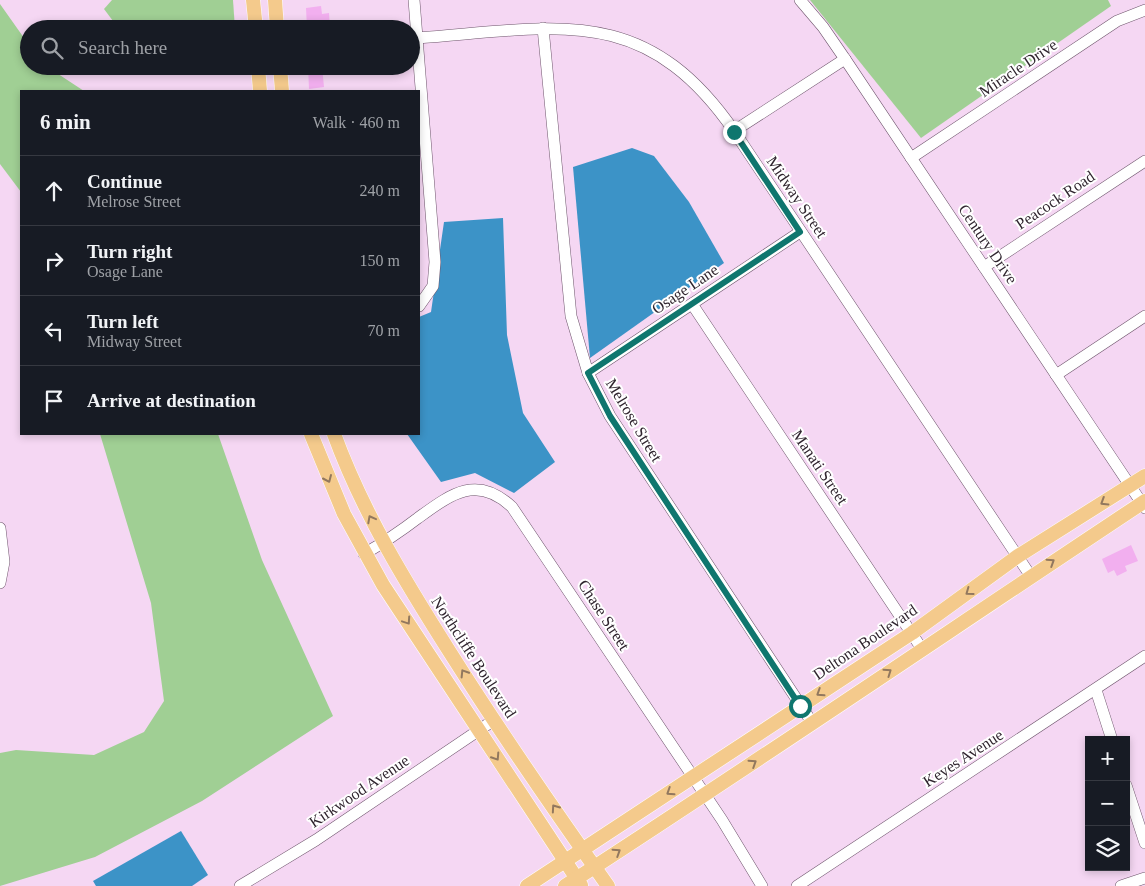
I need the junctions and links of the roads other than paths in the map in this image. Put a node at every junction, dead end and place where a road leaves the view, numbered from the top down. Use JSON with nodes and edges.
{"nodes":[{"id":1,"x":253,"y":0,"type":"edge"},
{"id":2,"x":275,"y":0,"type":"edge"},
{"id":3,"x":414,"y":0,"type":"edge"},
{"id":4,"x":800,"y":0,"type":"edge"},
{"id":5,"x":1136,"y":0,"type":"edge"},
{"id":6,"x":1144,"y":10,"type":"edge"},
{"id":7,"x":255,"y":20,"type":"edge"},
{"id":8,"x":276,"y":20,"type":"edge"},
{"id":9,"x":416,"y":20,"type":"edge"},
{"id":10,"x":543,"y":28,"type":"junction"},
{"id":11,"x":420,"y":38,"type":"edge"},
{"id":12,"x":845,"y":59,"type":"junction"},
{"id":13,"x":259,"y":75,"type":"edge"},
{"id":14,"x":281,"y":75,"type":"edge"},
{"id":15,"x":420,"y":75,"type":"edge"},
{"id":16,"x":260,"y":90,"type":"edge"},
{"id":17,"x":282,"y":90,"type":"edge"},
{"id":18,"x":734,"y":132,"type":"junction"},
{"id":19,"x":911,"y":158,"type":"junction"},
{"id":20,"x":1145,"y":161,"type":"edge"},
{"id":21,"x":800,"y":232,"type":"junction"},
{"id":22,"x":984,"y":267,"type":"junction"},
{"id":23,"x":692,"y":304,"type":"junction"},
{"id":24,"x":420,"y":305,"type":"edge"},
{"id":25,"x":1145,"y":316,"type":"edge"},
{"id":26,"x":588,"y":373,"type":"junction"},
{"id":27,"x":1056,"y":375,"type":"junction"},
{"id":28,"x":311,"y":435,"type":"edge"},
{"id":29,"x":334,"y":435,"type":"edge"},
{"id":30,"x":1145,"y":476,"type":"edge"},
{"id":31,"x":1130,"y":485,"type":"junction"},
{"id":32,"x":1144,"y":504,"type":"edge"},
{"id":33,"x":0,"y":528,"type":"edge"},
{"id":34,"x":383,"y":543,"type":"junction"},
{"id":35,"x":364,"y":554,"type":"junction"},
{"id":36,"x":1018,"y":556,"type":"junction"},
{"id":37,"x":1030,"y":575,"type":"junction"},
{"id":38,"x":0,"y":583,"type":"edge"},
{"id":39,"x":912,"y":633,"type":"junction"},
{"id":40,"x":922,"y":649,"type":"junction"},
{"id":41,"x":1145,"y":656,"type":"edge"},
{"id":42,"x":1096,"y":690,"type":"junction"},
{"id":43,"x":800,"y":706,"type":"junction"},
{"id":44,"x":494,"y":720,"type":"junction"},
{"id":45,"x":813,"y":724,"type":"junction"},
{"id":46,"x":479,"y":730,"type":"junction"},
{"id":47,"x":1111,"y":736,"type":"edge"},
{"id":48,"x":692,"y":778,"type":"junction"},
{"id":49,"x":704,"y":795,"type":"junction"},
{"id":50,"x":1130,"y":797,"type":"edge"},
{"id":51,"x":1145,"y":844,"type":"edge"},
{"id":52,"x":582,"y":848,"type":"junction"},
{"id":53,"x":564,"y":861,"type":"junction"},
{"id":54,"x":595,"y":867,"type":"junction"},
{"id":55,"x":1145,"y":878,"type":"edge"},
{"id":56,"x":574,"y":884,"type":"edge"},
{"id":57,"x":240,"y":886,"type":"edge"},
{"id":58,"x":527,"y":886,"type":"edge"},
{"id":59,"x":608,"y":886,"type":"edge"},
{"id":60,"x":762,"y":886,"type":"edge"},
{"id":61,"x":797,"y":886,"type":"edge"},
{"id":62,"x":1121,"y":886,"type":"edge"}],
"edges":[{"from":1,"to":7,"type":"main road"},
{"from":2,"to":8,"type":"main road"},
{"from":3,"to":9,"type":"street"},
{"from":4,"to":12,"type":"street","name":"Century Drive"},
{"from":5,"to":6,"type":"street"},
{"from":6,"to":19,"type":"street","name":"Miracle Drive"},
{"from":10,"to":11,"type":"street","name":"Midway Street"},
{"from":10,"to":18,"type":"street","name":"Midway Street"},
{"from":10,"to":26,"type":"street","name":"Melrose Street"},
{"from":12,"to":18,"type":"street"},
{"from":12,"to":19,"type":"street","name":"Century Drive"},
{"from":13,"to":16,"type":"main road"},
{"from":14,"to":17,"type":"main road"},
{"from":15,"to":24,"type":"street"},
{"from":18,"to":21,"type":"street","name":"Midway Street"},
{"from":19,"to":22,"type":"street","name":"Century Drive"},
{"from":20,"to":22,"type":"street","name":"Peacock Road"},
{"from":21,"to":23,"type":"street","name":"Osage Lane"},
{"from":21,"to":36,"type":"street","name":"Midway Street"},
{"from":22,"to":27,"type":"street","name":"Century Drive"},
{"from":23,"to":26,"type":"street","name":"Osage Lane"},
{"from":23,"to":39,"type":"street","name":"Manati Street"},
{"from":25,"to":27,"type":"street"},
{"from":26,"to":43,"type":"street","name":"Melrose Street"},
{"from":27,"to":31,"type":"street","name":"Century Drive"},
{"from":28,"to":35,"type":"main road","one_way":true},
{"from":34,"to":29,"type":"main road","name":"Northcliffe Boulevard","one_way":true},
{"from":30,"to":31,"type":"main road","name":"Deltona Boulevard"},
{"from":31,"to":32,"type":"street","name":"Century Drive"},
{"from":31,"to":36,"type":"main road","name":"Deltona Boulevard","one_way":true},
{"from":37,"to":32,"type":"main road","one_way":true},
{"from":33,"to":38,"type":"street"},
{"from":34,"to":35,"type":"street","name":"Chase Street"},
{"from":44,"to":34,"type":"main road","name":"Northcliffe Boulevard","one_way":true},
{"from":34,"to":48,"type":"street","name":"Chase Street"},
{"from":35,"to":46,"type":"main road","one_way":true},
{"from":36,"to":37,"type":"street","name":"Midway Street"},
{"from":36,"to":39,"type":"main road","name":"Deltona Boulevard","one_way":true},
{"from":37,"to":40,"type":"main road"},
{"from":39,"to":40,"type":"street","name":"Manati Street"},
{"from":39,"to":43,"type":"main road","name":"Deltona Boulevard","one_way":true},
{"from":45,"to":40,"type":"main road","one_way":true},
{"from":41,"to":42,"type":"street","name":"Keyes Avenue"},
{"from":42,"to":47,"type":"street"},
{"from":42,"to":61,"type":"street","name":"Keyes Avenue"},
{"from":43,"to":45,"type":"street","name":"Melrose Street"},
{"from":43,"to":48,"type":"main road","name":"Deltona Boulevard"},
{"from":44,"to":46,"type":"street","name":"Kirkwood Avenue"},
{"from":52,"to":44,"type":"main road","name":"Northcliffe Boulevard","one_way":true},
{"from":49,"to":45,"type":"main road","one_way":true},
{"from":46,"to":53,"type":"main road","one_way":true},
{"from":46,"to":57,"type":"street","name":"Kirkwood Avenue"},
{"from":48,"to":49,"type":"street","name":"Chase Street"},
{"from":48,"to":52,"type":"main road","name":"Deltona Boulevard","one_way":true},
{"from":54,"to":49,"type":"main road","one_way":true},
{"from":49,"to":60,"type":"street","name":"Chase Street"},
{"from":50,"to":51,"type":"street"},
{"from":52,"to":53,"type":"main road","name":"Deltona Boulevard"},
{"from":52,"to":54,"type":"main road","name":"Northcliffe Boulevard"},
{"from":53,"to":56,"type":"main road"},
{"from":53,"to":58,"type":"main road","name":"Deltona Boulevard"},
{"from":54,"to":56,"type":"main road"},
{"from":54,"to":59,"type":"main road","name":"Northcliffe Boulevard"},
{"from":55,"to":62,"type":"street"}]}
